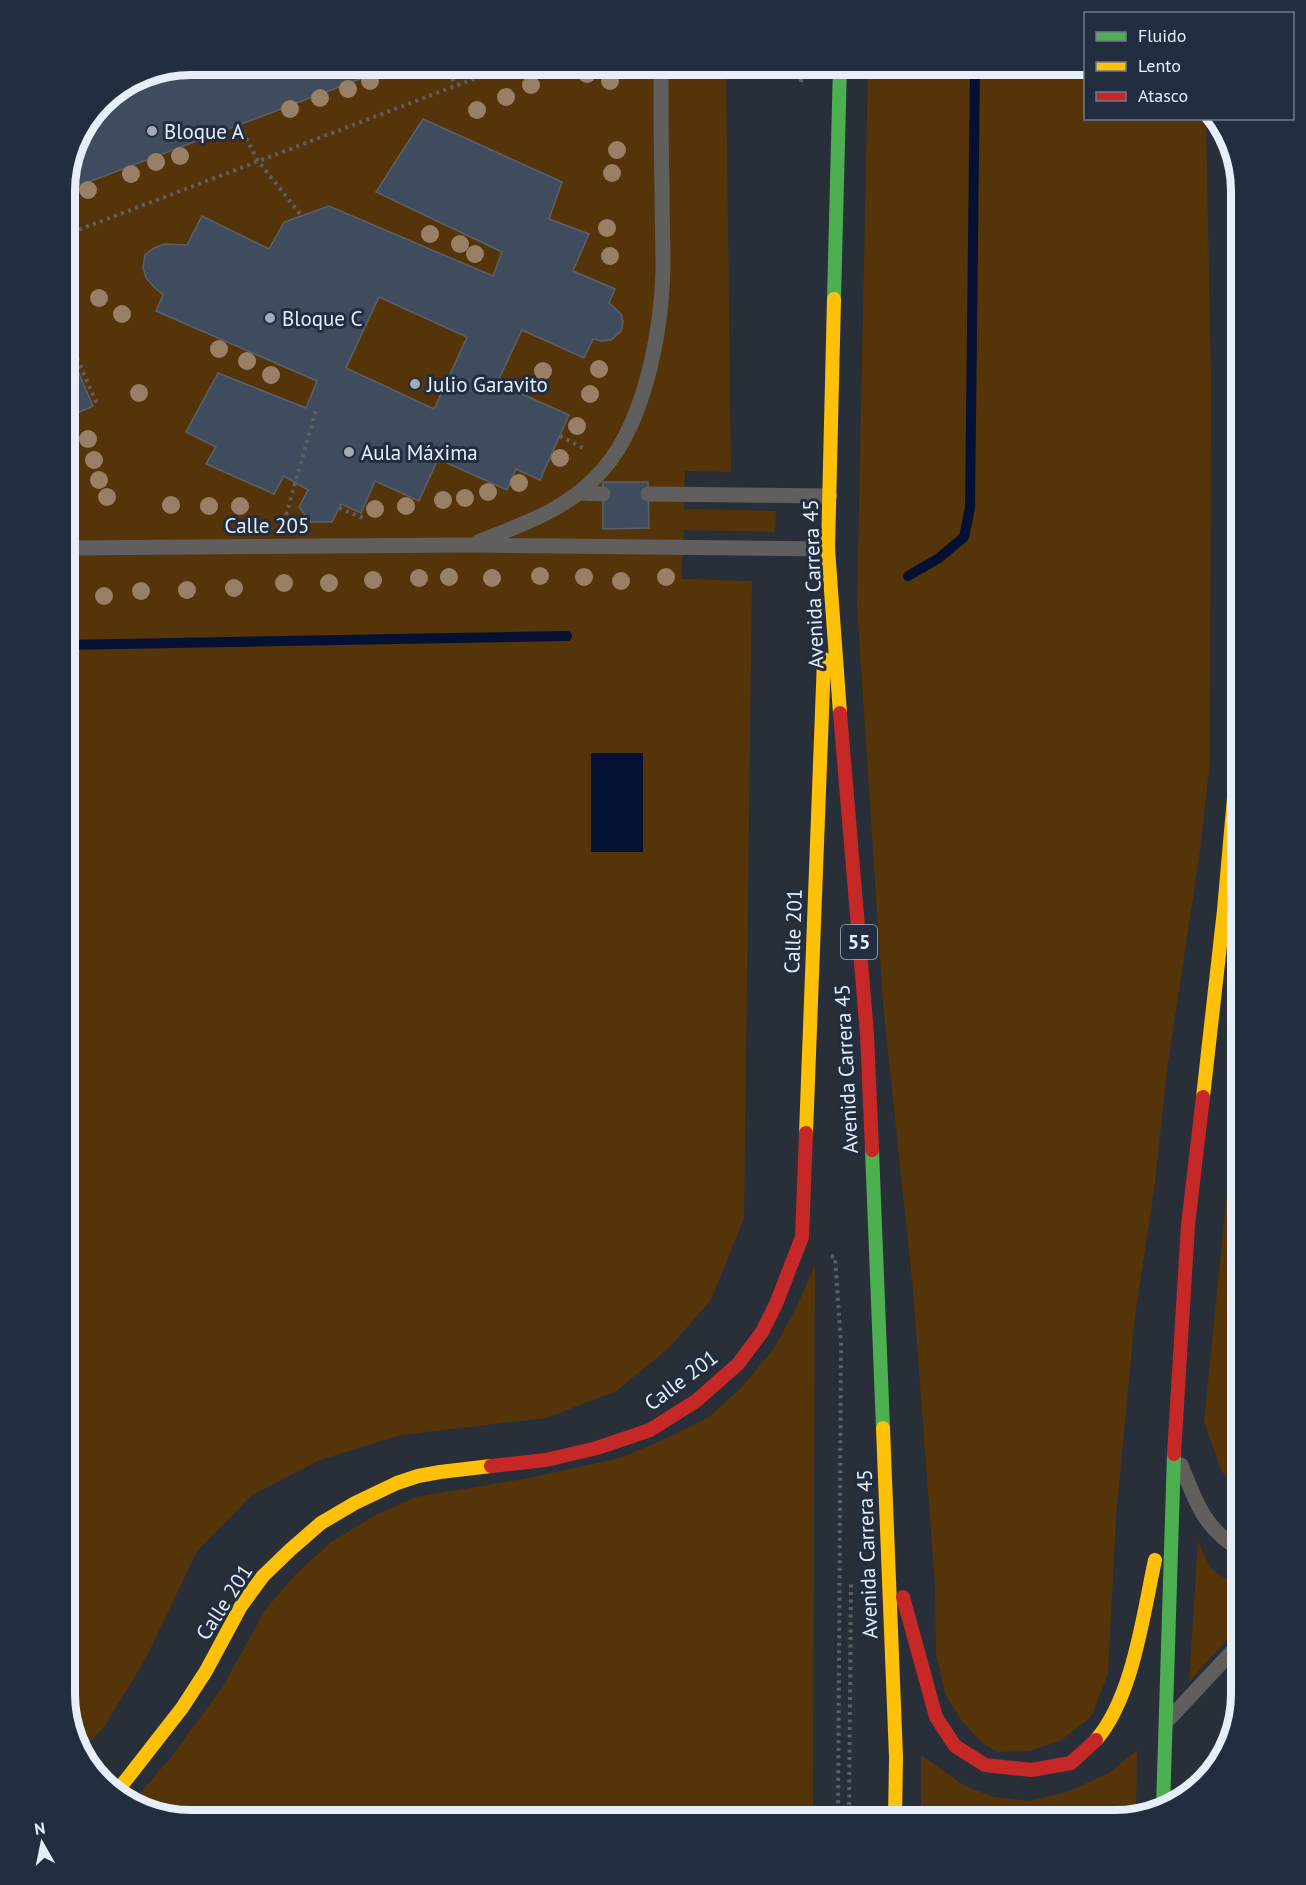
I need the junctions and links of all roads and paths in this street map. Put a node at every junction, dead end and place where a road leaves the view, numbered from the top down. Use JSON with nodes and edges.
{"nodes":[{"id":1,"x":451,"y":75,"type":"edge"},
{"id":2,"x":482,"y":75,"type":"edge"},
{"id":3,"x":661,"y":75,"type":"edge"},
{"id":4,"x":840,"y":75,"type":"edge"},
{"id":5,"x":455,"y":85,"type":"junction"},
{"id":6,"x":239,"y":125,"type":"dead end"},
{"id":7,"x":258,"y":161,"type":"junction"},
{"id":8,"x":301,"y":215,"type":"dead end"},
{"id":9,"x":75,"y":231,"type":"edge"},
{"id":10,"x":75,"y":357,"type":"edge"},
{"id":11,"x":97,"y":404,"type":"dead end"},
{"id":12,"x":316,"y":410,"type":"dead end"},
{"id":13,"x":560,"y":436,"type":"dead end"},
{"id":14,"x":583,"y":448,"type":"dead end"},
{"id":15,"x":579,"y":493,"type":"junction"},
{"id":16,"x":603,"y":494,"type":"dead end"},
{"id":17,"x":648,"y":494,"type":"dead end"},
{"id":18,"x":830,"y":495,"type":"junction"},
{"id":19,"x":282,"y":527,"type":"dead end"},
{"id":20,"x":471,"y":545,"type":"junction"},
{"id":21,"x":75,"y":548,"type":"edge"},
{"id":22,"x":828,"y":549,"type":"junction"},
{"id":23,"x":1231,"y":836,"type":"edge"},
{"id":24,"x":798,"y":1246,"type":"junction"},
{"id":25,"x":1174,"y":1448,"type":"junction"},
{"id":26,"x":1172,"y":1482,"type":"junction"},
{"id":27,"x":888,"y":1538,"type":"junction"},
{"id":28,"x":1231,"y":1544,"type":"edge"},
{"id":29,"x":851,"y":1581,"type":"dead end"},
{"id":30,"x":1231,"y":1653,"type":"edge"},
{"id":31,"x":1164,"y":1723,"type":"junction"},
{"id":32,"x":121,"y":1787,"type":"edge"},
{"id":33,"x":1163,"y":1800,"type":"edge"},
{"id":34,"x":838,"y":1810,"type":"edge"},
{"id":35,"x":849,"y":1810,"type":"edge"},
{"id":36,"x":895,"y":1810,"type":"edge"}],
"edges":[{"from":1,"to":5,"type":"path"},
{"from":2,"to":5,"type":"path"},
{"from":3,"to":15,"type":"lane"},
{"from":4,"to":18,"type":"main road","name":"Avenida Carrera 45","number":"55"},
{"from":5,"to":7,"type":"path"},
{"from":6,"to":7,"type":"path"},
{"from":7,"to":8,"type":"path"},
{"from":7,"to":9,"type":"path"},
{"from":10,"to":11,"type":"path"},
{"from":12,"to":19,"type":"path"},
{"from":13,"to":14,"type":"path"},
{"from":15,"to":16,"type":"lane"},
{"from":15,"to":20,"type":"lane"},
{"from":17,"to":18,"type":"lane"},
{"from":18,"to":22,"type":"main road","name":"Avenida Carrera 45","number":"55"},
{"from":20,"to":21,"type":"lane","name":"Calle 205"},
{"from":20,"to":22,"type":"lane","name":"Calle 205"},
{"from":22,"to":24,"type":"main road","name":"Calle 201"},
{"from":22,"to":27,"type":"main road","name":"Avenida Carrera 45","number":"55"},
{"from":23,"to":25,"type":"main road"},
{"from":24,"to":32,"type":"main road","name":"Calle 201"},
{"from":24,"to":34,"type":"path"},
{"from":25,"to":26,"type":"main road"},
{"from":25,"to":28,"type":"lane"},
{"from":26,"to":27,"type":"main road"},
{"from":26,"to":31,"type":"main road"},
{"from":27,"to":36,"type":"main road","name":"Avenida Carrera 45","number":"55"},
{"from":29,"to":35,"type":"path"},
{"from":30,"to":31,"type":"lane"},
{"from":31,"to":33,"type":"main road"}]}
